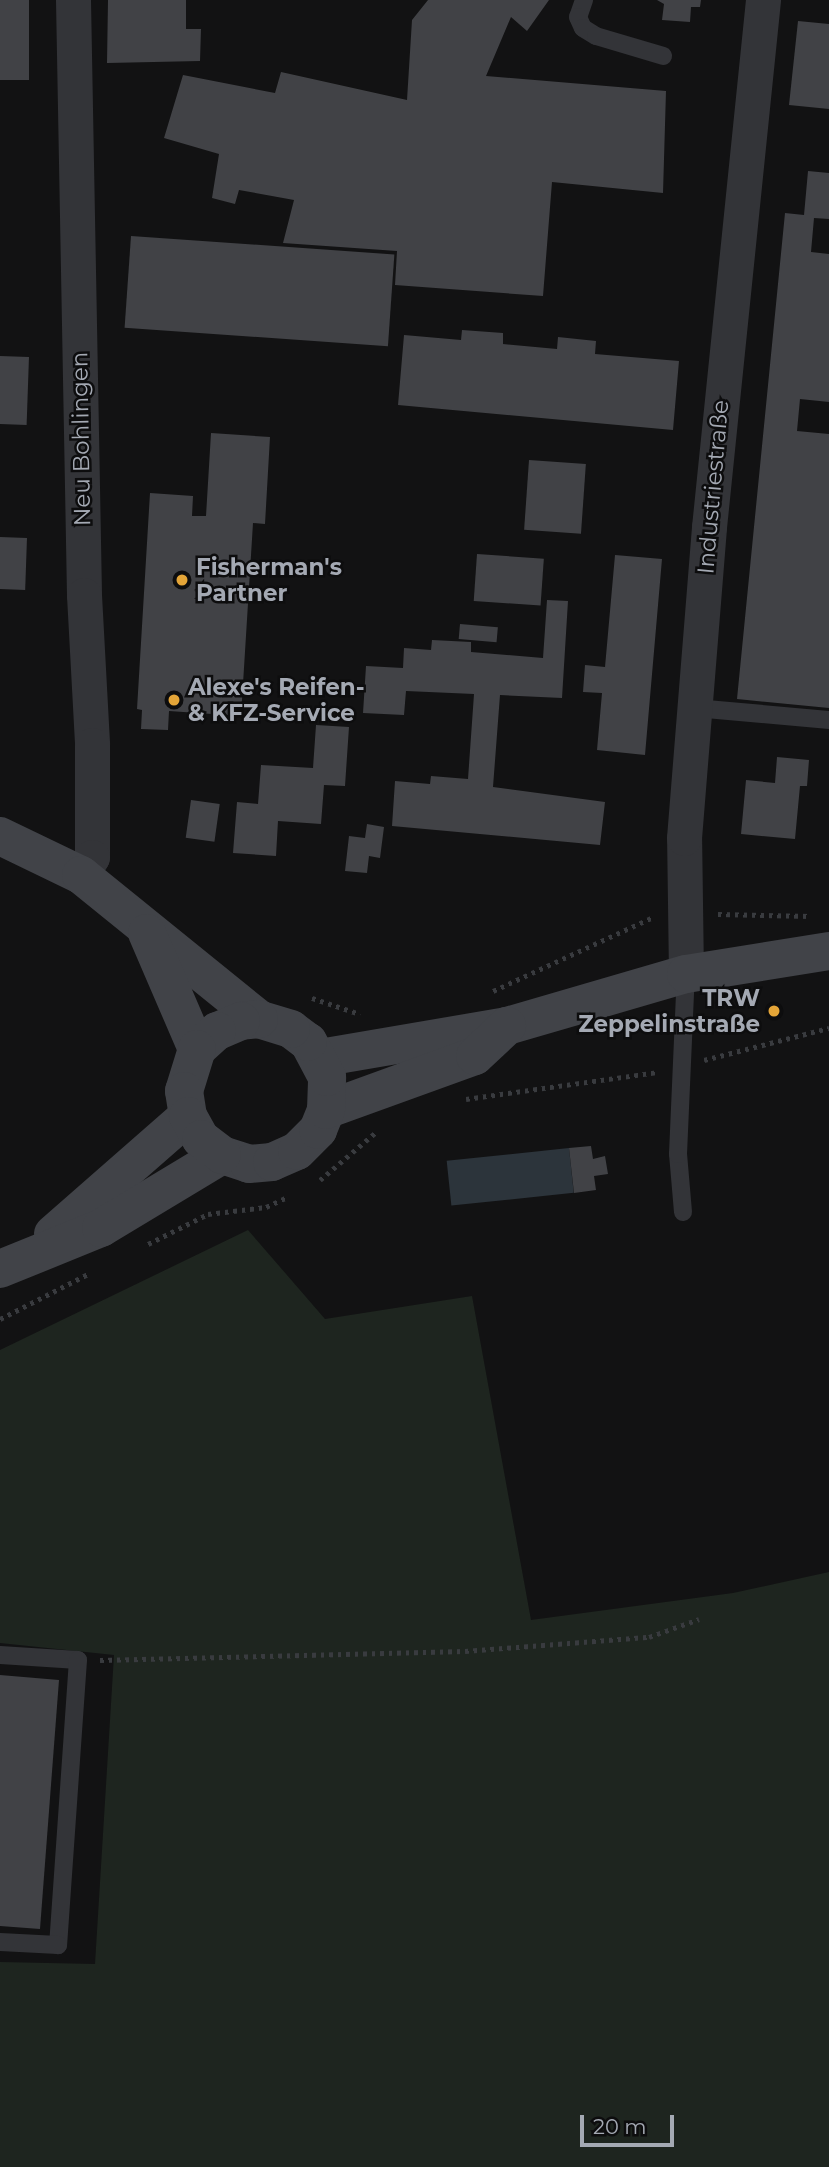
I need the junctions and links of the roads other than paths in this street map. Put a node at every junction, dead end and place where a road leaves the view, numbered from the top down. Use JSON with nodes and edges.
{"nodes":[{"id":1,"x":73,"y":0,"type":"edge"},
{"id":2,"x":584,"y":0,"type":"edge"},
{"id":3,"x":763,"y":0,"type":"edge"},
{"id":4,"x":663,"y":56,"type":"dead end"},
{"id":5,"x":695,"y":708,"type":"junction"},
{"id":6,"x":829,"y":720,"type":"edge"},
{"id":7,"x":0,"y":836,"type":"edge"},
{"id":8,"x":81,"y":875,"type":"junction"},
{"id":9,"x":143,"y":925,"type":"junction"},
{"id":10,"x":824,"y":934,"type":"edge"},
{"id":11,"x":686,"y":974,"type":"junction"},
{"id":12,"x":258,"y":1020,"type":"junction"},
{"id":13,"x":507,"y":1026,"type":"junction"},
{"id":14,"x":197,"y":1049,"type":"junction"},
{"id":15,"x":320,"y":1058,"type":"junction"},
{"id":16,"x":326,"y":1110,"type":"junction"},
{"id":17,"x":188,"y":1116,"type":"junction"},
{"id":18,"x":222,"y":1155,"type":"junction"},
{"id":19,"x":683,"y":1212,"type":"dead end"},
{"id":20,"x":12,"y":1263,"type":"edge"},
{"id":21,"x":0,"y":1655,"type":"edge"},
{"id":22,"x":0,"y":1942,"type":"edge"}],
"edges":[{"from":1,"to":8,"type":"street","name":"Neu Bohlingen"},
{"from":2,"to":4,"type":"lane"},
{"from":3,"to":5,"type":"street","name":"Industriestraße"},
{"from":5,"to":6,"type":"lane"},
{"from":5,"to":11,"type":"street","name":"Industriestraße"},
{"from":7,"to":8,"type":"main road"},
{"from":8,"to":9,"type":"main road"},
{"from":9,"to":12,"type":"main road"},
{"from":9,"to":14,"type":"main road"},
{"from":10,"to":11,"type":"main road"},
{"from":11,"to":13,"type":"main road"},
{"from":11,"to":19,"type":"lane"},
{"from":12,"to":14,"type":"main road"},
{"from":12,"to":15,"type":"main road"},
{"from":13,"to":15,"type":"main road"},
{"from":13,"to":16,"type":"main road"},
{"from":14,"to":17,"type":"main road"},
{"from":15,"to":16,"type":"main road"},
{"from":16,"to":18,"type":"main road"},
{"from":17,"to":18,"type":"main road"},
{"from":17,"to":20,"type":"main road"},
{"from":18,"to":20,"type":"main road"},
{"from":21,"to":22,"type":"lane"}]}
